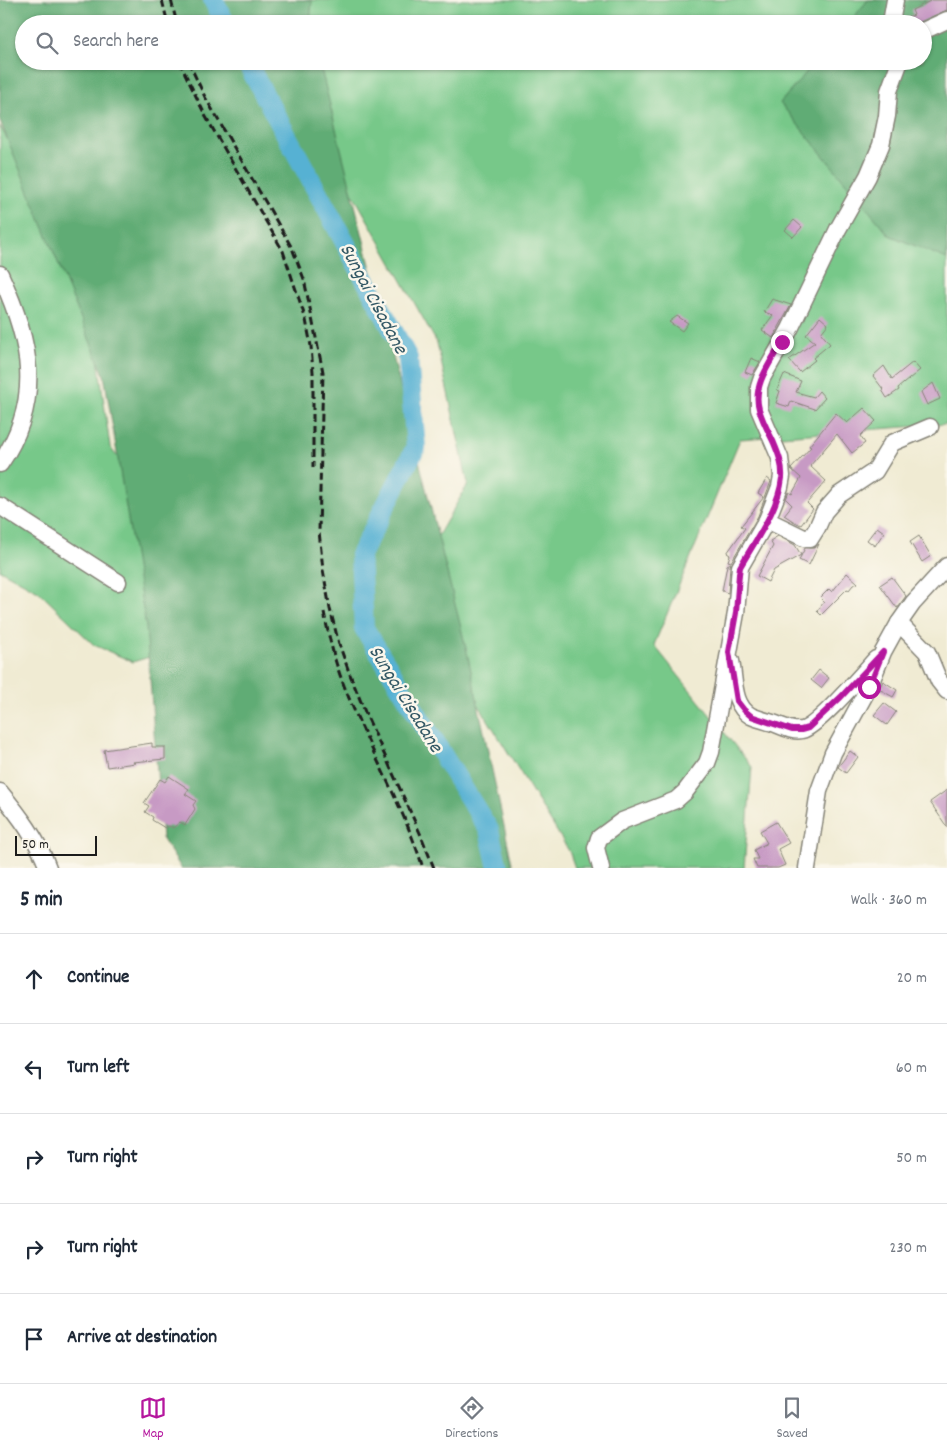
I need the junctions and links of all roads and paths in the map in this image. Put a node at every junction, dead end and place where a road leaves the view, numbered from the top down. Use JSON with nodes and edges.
{"nodes":[{"id":1,"x":895,"y":0,"type":"edge"},
{"id":2,"x":892,"y":15,"type":"edge"},
{"id":3,"x":947,"y":20,"type":"edge"},
{"id":4,"x":932,"y":27,"type":"edge"},
{"id":5,"x":897,"y":70,"type":"edge"},
{"id":6,"x":0,"y":274,"type":"edge"},
{"id":7,"x":930,"y":427,"type":"dead end"},
{"id":8,"x":0,"y":464,"type":"edge"},
{"id":9,"x":0,"y":506,"type":"edge"},
{"id":10,"x":767,"y":520,"type":"junction"},
{"id":11,"x":947,"y":566,"type":"edge"},
{"id":12,"x":118,"y":582,"type":"dead end"},
{"id":13,"x":898,"y":623,"type":"junction"},
{"id":14,"x":729,"y":652,"type":"junction"},
{"id":15,"x":883,"y":652,"type":"junction"},
{"id":16,"x":947,"y":691,"type":"edge"},
{"id":17,"x":0,"y":792,"type":"edge"},
{"id":18,"x":48,"y":868,"type":"edge"},
{"id":19,"x":601,"y":868,"type":"edge"},
{"id":20,"x":807,"y":868,"type":"edge"}],
"edges":[{"from":1,"to":2,"type":"street"},
{"from":3,"to":4,"type":"street"},
{"from":5,"to":10,"type":"street"},
{"from":6,"to":8,"type":"street"},
{"from":7,"to":10,"type":"street"},
{"from":9,"to":12,"type":"street"},
{"from":10,"to":14,"type":"street"},
{"from":11,"to":13,"type":"street"},
{"from":13,"to":15,"type":"street"},
{"from":13,"to":16,"type":"street"},
{"from":14,"to":15,"type":"street"},
{"from":14,"to":19,"type":"street"},
{"from":15,"to":20,"type":"street"},
{"from":17,"to":18,"type":"street"}]}
